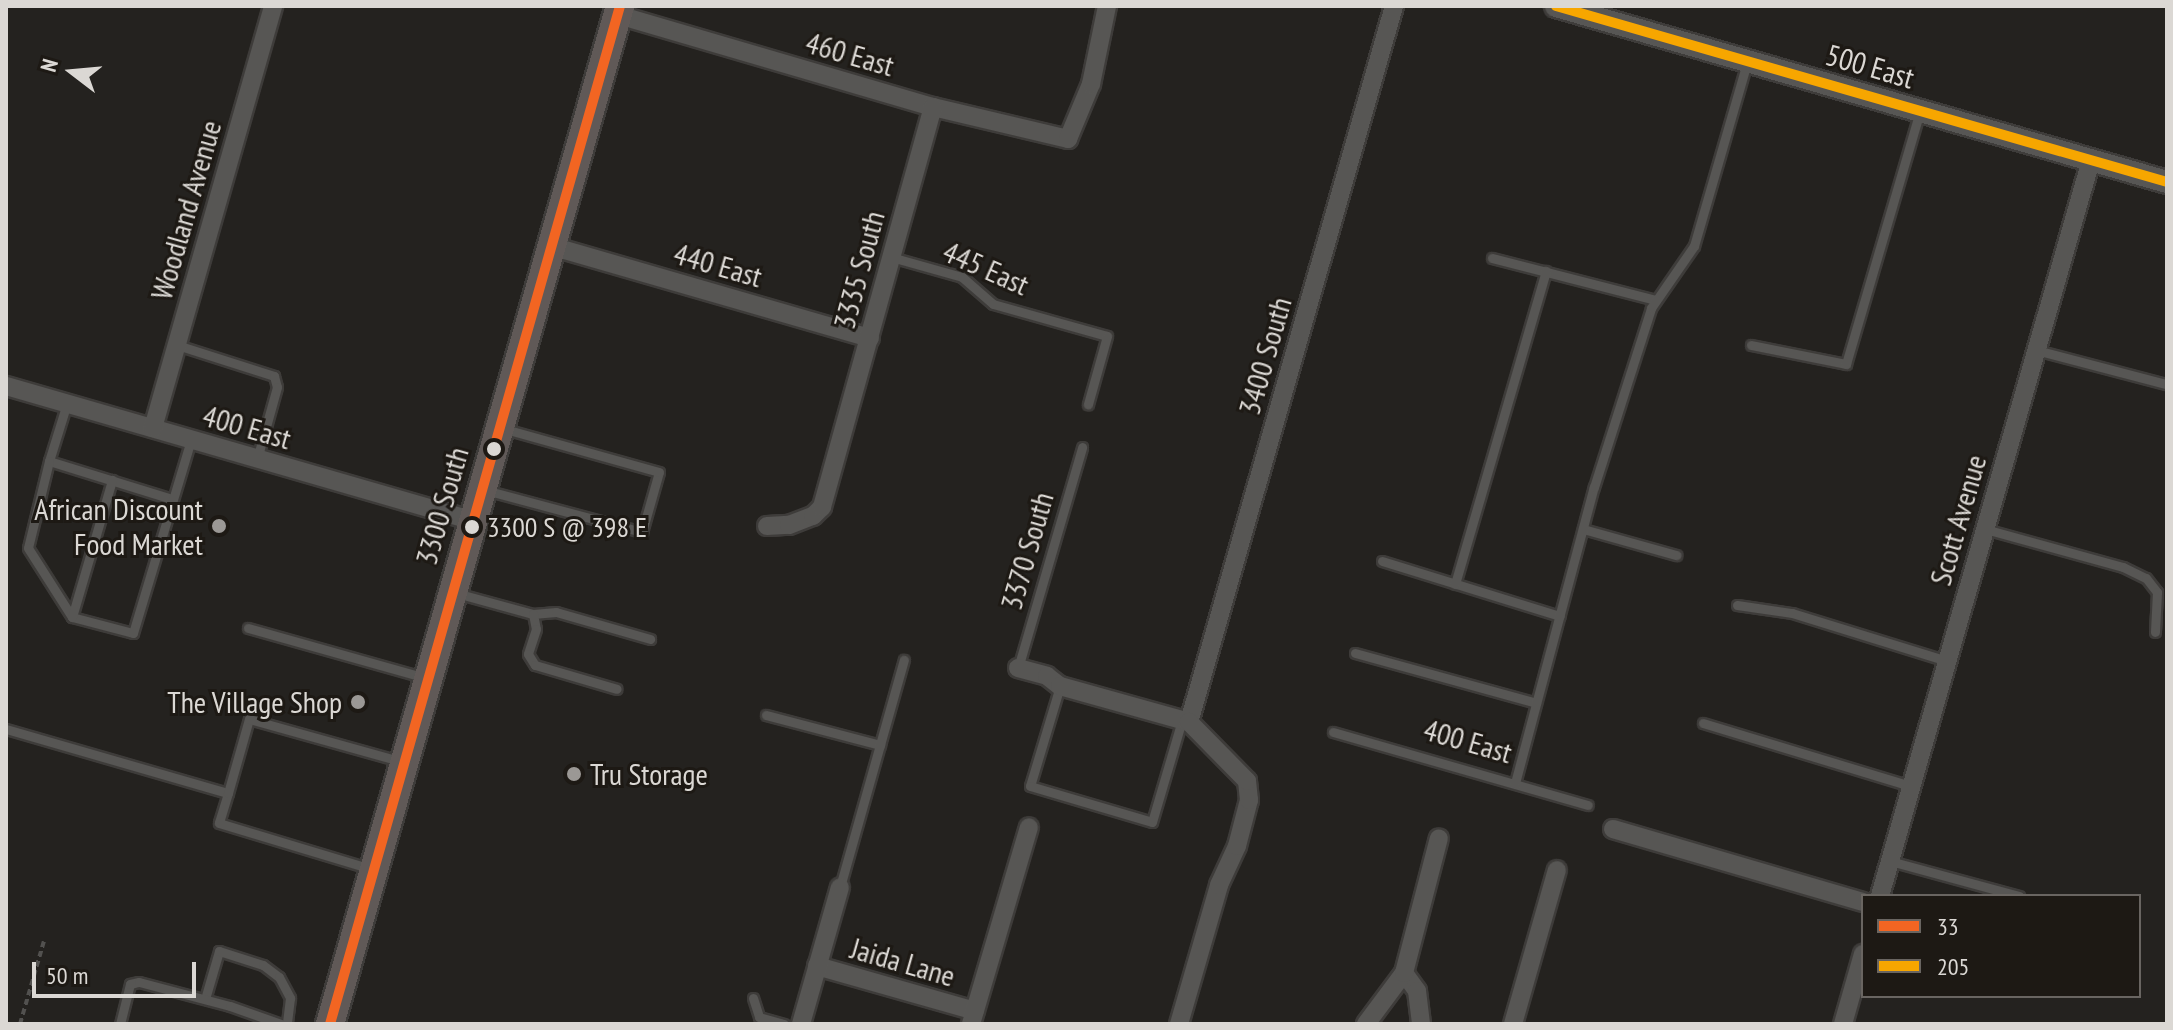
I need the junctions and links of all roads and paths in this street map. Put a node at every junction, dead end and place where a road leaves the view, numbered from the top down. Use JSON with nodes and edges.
{"nodes":[{"id":1,"x":273,"y":6,"type":"edge"},
{"id":2,"x":1107,"y":6,"type":"edge"},
{"id":3,"x":1394,"y":6,"type":"edge"},
{"id":4,"x":1556,"y":6,"type":"edge"},
{"id":5,"x":619,"y":10,"type":"edge"},
{"id":6,"x":1747,"y":62,"type":"junction"},
{"id":7,"x":933,"y":107,"type":"junction"},
{"id":8,"x":1920,"y":111,"type":"junction"},
{"id":9,"x":2091,"y":160,"type":"junction"},
{"id":10,"x":2167,"y":182,"type":"edge"},
{"id":11,"x":551,"y":246,"type":"junction"},
{"id":12,"x":891,"y":257,"type":"junction"},
{"id":13,"x":1492,"y":258,"type":"dead end"},
{"id":14,"x":1546,"y":271,"type":"junction"},
{"id":15,"x":1656,"y":300,"type":"junction"},
{"id":16,"x":870,"y":338,"type":"junction"},
{"id":17,"x":177,"y":345,"type":"junction"},
{"id":18,"x":1751,"y":345,"type":"dead end"},
{"id":19,"x":2036,"y":350,"type":"junction"},
{"id":20,"x":2166,"y":384,"type":"edge"},
{"id":21,"x":6,"y":386,"type":"edge"},
{"id":22,"x":67,"y":403,"type":"junction"},
{"id":23,"x":1088,"y":404,"type":"dead end"},
{"id":24,"x":153,"y":428,"type":"junction"},
{"id":25,"x":499,"y":428,"type":"junction"},
{"id":26,"x":191,"y":440,"type":"junction"},
{"id":27,"x":1082,"y":447,"type":"dead end"},
{"id":28,"x":257,"y":459,"type":"junction"},
{"id":29,"x":49,"y":461,"type":"junction"},
{"id":30,"x":112,"y":480,"type":"junction"},
{"id":31,"x":482,"y":489,"type":"junction"},
{"id":32,"x":172,"y":499,"type":"junction"},
{"id":33,"x":473,"y":521,"type":"junction"},
{"id":34,"x":767,"y":526,"type":"dead end"},
{"id":35,"x":1583,"y":529,"type":"junction"},
{"id":36,"x":1985,"y":529,"type":"junction"},
{"id":37,"x":1676,"y":555,"type":"dead end"},
{"id":38,"x":1382,"y":561,"type":"dead end"},
{"id":39,"x":1455,"y":584,"type":"junction"},
{"id":40,"x":453,"y":592,"type":"junction"},
{"id":41,"x":1737,"y":605,"type":"dead end"},
{"id":42,"x":533,"y":614,"type":"junction"},
{"id":43,"x":1560,"y":616,"type":"junction"},
{"id":44,"x":72,"y":617,"type":"junction"},
{"id":45,"x":248,"y":628,"type":"dead end"},
{"id":46,"x":2155,"y":632,"type":"dead end"},
{"id":47,"x":650,"y":639,"type":"dead end"},
{"id":48,"x":1355,"y":653,"type":"dead end"},
{"id":49,"x":904,"y":660,"type":"dead end"},
{"id":50,"x":1947,"y":661,"type":"junction"},
{"id":51,"x":1018,"y":668,"type":"joint"},
{"id":52,"x":429,"y":679,"type":"junction"},
{"id":53,"x":1060,"y":686,"type":"junction"},
{"id":54,"x":617,"y":689,"type":"dead end"},
{"id":55,"x":1536,"y":703,"type":"junction"},
{"id":56,"x":766,"y":715,"type":"dead end"},
{"id":57,"x":1186,"y":721,"type":"junction"},
{"id":58,"x":1703,"y":723,"type":"dead end"},
{"id":59,"x":6,"y":729,"type":"edge"},
{"id":60,"x":1333,"y":732,"type":"dead end"},
{"id":61,"x":880,"y":745,"type":"junction"},
{"id":62,"x":405,"y":763,"type":"junction"},
{"id":63,"x":1515,"y":783,"type":"junction"},
{"id":64,"x":1911,"y":786,"type":"junction"},
{"id":65,"x":228,"y":793,"type":"junction"},
{"id":66,"x":1588,"y":805,"type":"dead end"},
{"id":67,"x":1029,"y":827,"type":"dead end"},
{"id":68,"x":1613,"y":829,"type":"dead end"},
{"id":69,"x":1439,"y":838,"type":"dead end"},
{"id":70,"x":1890,"y":861,"type":"junction"},
{"id":71,"x":375,"y":870,"type":"junction"},
{"id":72,"x":1557,"y":870,"type":"dead end"},
{"id":73,"x":840,"y":887,"type":"joint"},
{"id":74,"x":1881,"y":894,"type":"edge"},
{"id":75,"x":2012,"y":894,"type":"edge"},
{"id":76,"x":1861,"y":901,"type":"edge"},
{"id":77,"x":44,"y":941,"type":"dead end"},
{"id":78,"x":1861,"y":961,"type":"edge"},
{"id":79,"x":817,"y":966,"type":"junction"},
{"id":80,"x":1404,"y":973,"type":"junction"},
{"id":81,"x":753,"y":998,"type":"dead end"},
{"id":82,"x":205,"y":999,"type":"junction"},
{"id":83,"x":973,"y":1017,"type":"edge"},
{"id":84,"x":20,"y":1024,"type":"edge"},
{"id":85,"x":120,"y":1024,"type":"edge"},
{"id":86,"x":284,"y":1024,"type":"edge"},
{"id":87,"x":330,"y":1024,"type":"edge"},
{"id":88,"x":784,"y":1024,"type":"edge"},
{"id":89,"x":801,"y":1024,"type":"edge"},
{"id":90,"x":1179,"y":1024,"type":"edge"},
{"id":91,"x":1366,"y":1024,"type":"edge"},
{"id":92,"x":1421,"y":1024,"type":"edge"},
{"id":93,"x":1513,"y":1024,"type":"edge"},
{"id":94,"x":1843,"y":1024,"type":"edge"}],
"edges":[{"from":1,"to":17,"type":"street","name":"Woodland Avenue"},
{"from":2,"to":7,"type":"street","name":"460 East"},
{"from":3,"to":57,"type":"street","name":"3400 South"},
{"from":4,"to":6,"type":"street","name":"500 East"},
{"from":5,"to":7,"type":"street","name":"460 East"},
{"from":5,"to":11,"type":"main road","name":"3300 South"},
{"from":6,"to":8,"type":"street","name":"500 East"},
{"from":6,"to":15,"type":"lane"},
{"from":7,"to":12,"type":"street","name":"3335 South"},
{"from":8,"to":9,"type":"street","name":"500 East"},
{"from":8,"to":18,"type":"lane"},
{"from":9,"to":10,"type":"street","name":"500 East"},
{"from":9,"to":19,"type":"street","name":"Scott Avenue"},
{"from":11,"to":16,"type":"street","name":"440 East"},
{"from":11,"to":25,"type":"main road","name":"3300 South"},
{"from":12,"to":16,"type":"street","name":"3335 South"},
{"from":12,"to":23,"type":"lane","name":"445 East"},
{"from":13,"to":14,"type":"lane"},
{"from":14,"to":15,"type":"lane"},
{"from":14,"to":39,"type":"lane"},
{"from":15,"to":35,"type":"lane"},
{"from":16,"to":34,"type":"street","name":"3335 South"},
{"from":17,"to":24,"type":"street","name":"Woodland Avenue"},
{"from":17,"to":28,"type":"lane"},
{"from":19,"to":20,"type":"lane"},
{"from":19,"to":36,"type":"street","name":"Scott Avenue"},
{"from":21,"to":22,"type":"street","name":"400 East"},
{"from":22,"to":24,"type":"street","name":"400 East"},
{"from":22,"to":29,"type":"lane"},
{"from":24,"to":26,"type":"street","name":"400 East"},
{"from":25,"to":31,"type":"main road","name":"3300 South"},
{"from":25,"to":31,"type":"lane"},
{"from":26,"to":28,"type":"street","name":"400 East"},
{"from":26,"to":32,"type":"lane"},
{"from":27,"to":51,"type":"lane","name":"3370 South"},
{"from":28,"to":33,"type":"street","name":"400 East"},
{"from":29,"to":30,"type":"lane"},
{"from":29,"to":44,"type":"lane"},
{"from":30,"to":32,"type":"lane"},
{"from":30,"to":44,"type":"lane"},
{"from":31,"to":33,"type":"main road","name":"3300 South"},
{"from":32,"to":44,"type":"lane"},
{"from":33,"to":40,"type":"main road","name":"3300 South"},
{"from":35,"to":37,"type":"lane"},
{"from":35,"to":43,"type":"lane"},
{"from":36,"to":46,"type":"lane"},
{"from":36,"to":50,"type":"street","name":"Scott Avenue"},
{"from":38,"to":39,"type":"lane"},
{"from":39,"to":43,"type":"lane"},
{"from":40,"to":42,"type":"lane"},
{"from":40,"to":52,"type":"main road","name":"3300 South"},
{"from":41,"to":50,"type":"lane"},
{"from":42,"to":47,"type":"lane"},
{"from":42,"to":54,"type":"lane"},
{"from":43,"to":55,"type":"lane"},
{"from":45,"to":52,"type":"lane"},
{"from":48,"to":55,"type":"lane"},
{"from":49,"to":61,"type":"lane"},
{"from":50,"to":64,"type":"street","name":"Scott Avenue"},
{"from":51,"to":53,"type":"street"},
{"from":52,"to":62,"type":"main road","name":"3300 South"},
{"from":53,"to":57,"type":"street"},
{"from":53,"to":57,"type":"lane"},
{"from":55,"to":63,"type":"lane"},
{"from":56,"to":61,"type":"lane"},
{"from":57,"to":90,"type":"street"},
{"from":58,"to":64,"type":"lane"},
{"from":59,"to":65,"type":"lane"},
{"from":60,"to":63,"type":"lane","name":"400 East"},
{"from":61,"to":73,"type":"lane"},
{"from":62,"to":65,"type":"lane"},
{"from":62,"to":71,"type":"main road","name":"3300 South"},
{"from":63,"to":66,"type":"lane","name":"400 East"},
{"from":64,"to":70,"type":"street","name":"Scott Avenue"},
{"from":65,"to":71,"type":"lane"},
{"from":67,"to":83,"type":"street"},
{"from":68,"to":76,"type":"street"},
{"from":69,"to":80,"type":"street"},
{"from":70,"to":74,"type":"street","name":"Scott Avenue"},
{"from":70,"to":75,"type":"lane"},
{"from":71,"to":87,"type":"main road","name":"3300 South"},
{"from":72,"to":93,"type":"street"},
{"from":73,"to":79,"type":"street"},
{"from":77,"to":84,"type":"path"},
{"from":78,"to":94,"type":"street"},
{"from":79,"to":83,"type":"street","name":"Jaida Lane"},
{"from":79,"to":89,"type":"street"},
{"from":80,"to":91,"type":"street"},
{"from":80,"to":92,"type":"street"},
{"from":81,"to":88,"type":"lane"},
{"from":82,"to":85,"type":"lane"},
{"from":82,"to":86,"type":"lane"},
{"from":82,"to":86,"type":"lane"}]}
